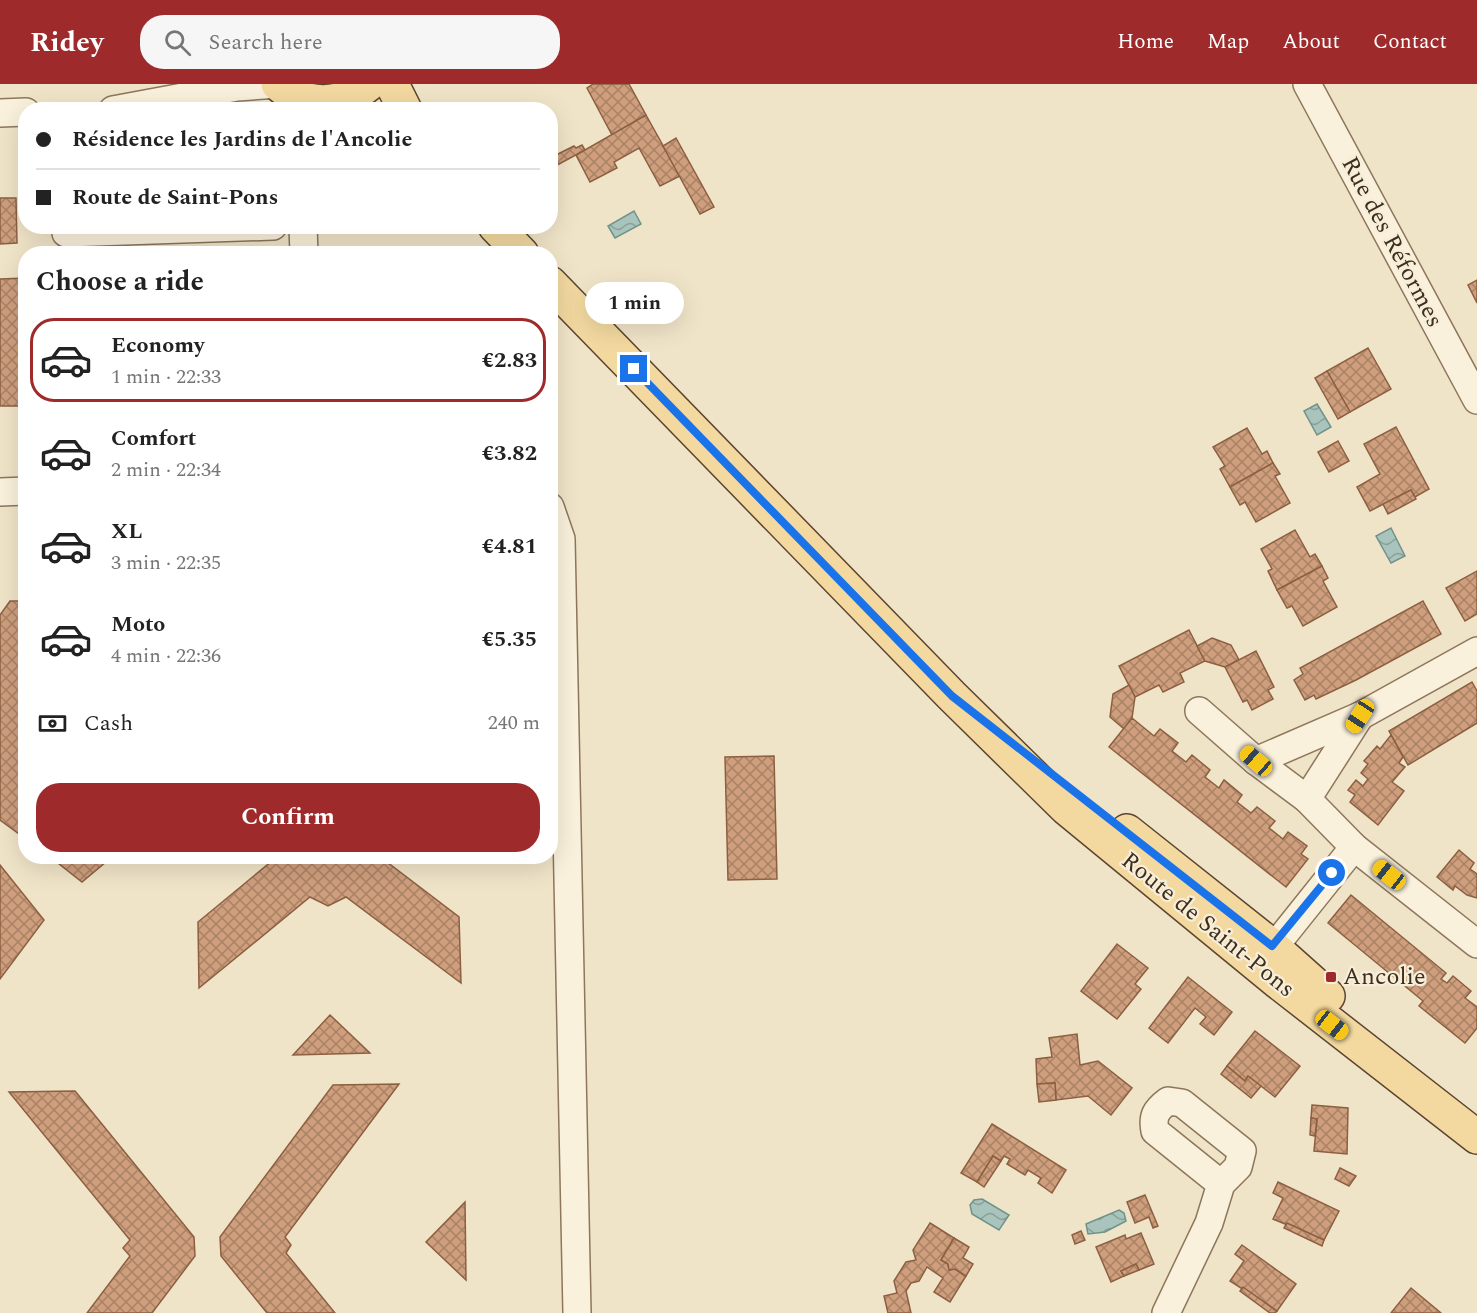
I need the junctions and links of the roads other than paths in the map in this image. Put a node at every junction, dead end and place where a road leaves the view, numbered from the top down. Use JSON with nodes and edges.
{"nodes":[{"id":1,"x":176,"y":84,"type":"edge"},
{"id":2,"x":278,"y":84,"type":"edge"},
{"id":3,"x":392,"y":84,"type":"edge"},
{"id":4,"x":1307,"y":84,"type":"edge"},
{"id":5,"x":356,"y":98,"type":"edge"},
{"id":6,"x":136,"y":102,"type":"edge"},
{"id":7,"x":153,"y":102,"type":"edge"},
{"id":8,"x":401,"y":102,"type":"edge"},
{"id":9,"x":18,"y":112,"type":"edge"},
{"id":10,"x":0,"y":113,"type":"edge"},
{"id":11,"x":135,"y":234,"type":"edge"},
{"id":12,"x":503,"y":234,"type":"edge"},
{"id":13,"x":66,"y":238,"type":"edge"},
{"id":14,"x":514,"y":246,"type":"edge"},
{"id":15,"x":558,"y":291,"type":"edge"},
{"id":16,"x":1474,"y":388,"type":"edge"},
{"id":17,"x":18,"y":491,"type":"edge"},
{"id":18,"x":0,"y":492,"type":"edge"},
{"id":19,"x":558,"y":531,"type":"edge"},
{"id":20,"x":1477,"y":651,"type":"edge"},
{"id":21,"x":952,"y":696,"type":"junction"},
{"id":22,"x":1199,"y":711,"type":"dead end"},
{"id":23,"x":1360,"y":716,"type":"junction"},
{"id":24,"x":1256,"y":761,"type":"junction"},
{"id":25,"x":1307,"y":799,"type":"junction"},
{"id":26,"x":1354,"y":847,"type":"junction"},
{"id":27,"x":1477,"y":944,"type":"edge"},
{"id":28,"x":1272,"y":962,"type":"junction"},
{"id":29,"x":1477,"y":1131,"type":"edge"},
{"id":30,"x":1477,"y":1137,"type":"edge"},
{"id":31,"x":1221,"y":1184,"type":"dead end"},
{"id":32,"x":577,"y":1313,"type":"edge"},
{"id":33,"x":1166,"y":1313,"type":"edge"}],
"edges":[{"from":1,"to":6,"type":"street"},
{"from":2,"to":5,"type":"main road"},
{"from":2,"to":7,"type":"street"},
{"from":3,"to":8,"type":"main road"},
{"from":4,"to":16,"type":"street","name":"Rue des Réformes"},
{"from":9,"to":10,"type":"street"},
{"from":11,"to":13,"type":"street"},
{"from":12,"to":14,"type":"main road"},
{"from":15,"to":21,"type":"main road","name":"Route de Saint-Pons"},
{"from":17,"to":18,"type":"street"},
{"from":19,"to":32,"type":"street"},
{"from":20,"to":23,"type":"street"},
{"from":21,"to":28,"type":"main road","name":"Route de Saint-Pons"},
{"from":21,"to":28,"type":"main road","name":"Route de Saint-Pons"},
{"from":22,"to":24,"type":"street"},
{"from":23,"to":24,"type":"street"},
{"from":23,"to":25,"type":"street"},
{"from":24,"to":25,"type":"street"},
{"from":25,"to":26,"type":"street"},
{"from":26,"to":27,"type":"street"},
{"from":26,"to":28,"type":"street"},
{"from":28,"to":29,"type":"main road","name":"Route de Saint-Pons"},
{"from":28,"to":30,"type":"main road","name":"Route de Saint-Pons"},
{"from":31,"to":33,"type":"street"}]}
